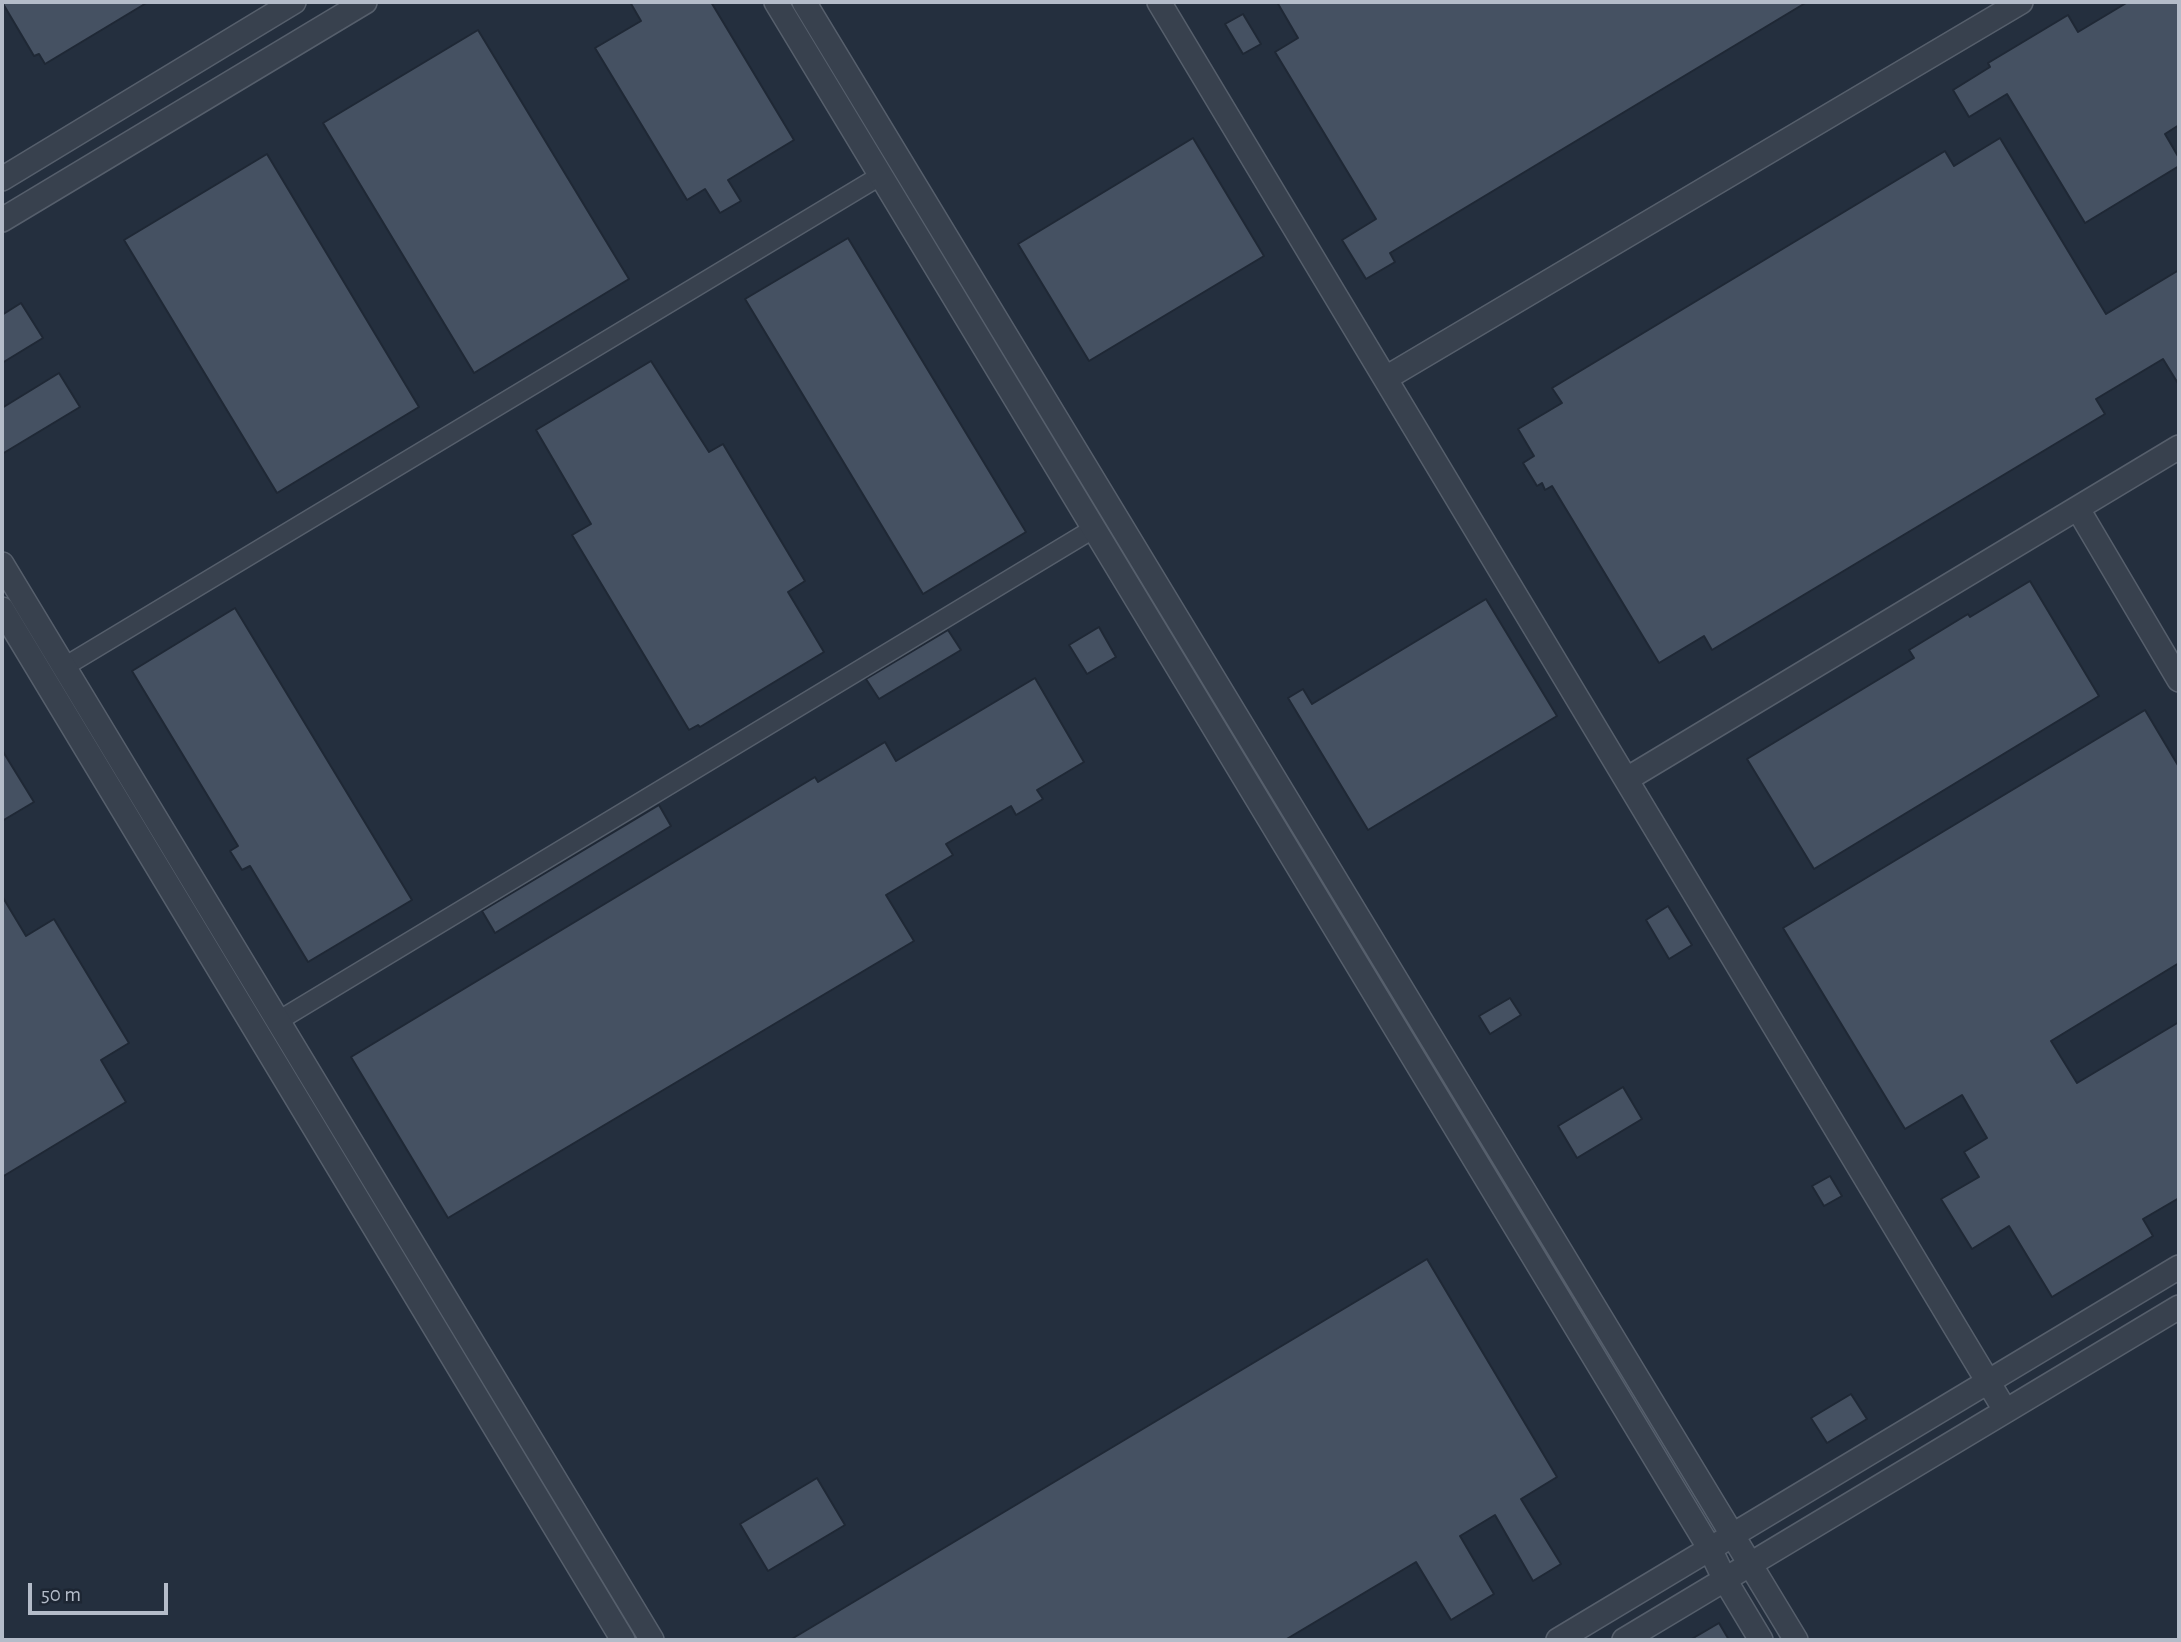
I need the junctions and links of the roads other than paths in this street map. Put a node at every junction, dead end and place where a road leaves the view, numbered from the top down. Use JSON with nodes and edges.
{"nodes":[{"id":1,"x":294,"y":2,"type":"edge"},
{"id":2,"x":365,"y":2,"type":"edge"},
{"id":3,"x":776,"y":2,"type":"edge"},
{"id":4,"x":804,"y":2,"type":"edge"},
{"id":5,"x":1159,"y":2,"type":"edge"},
{"id":6,"x":2021,"y":2,"type":"edge"},
{"id":7,"x":902,"y":163,"type":"junction"},
{"id":8,"x":880,"y":176,"type":"junction"},
{"id":9,"x":2,"y":179,"type":"edge"},
{"id":10,"x":2,"y":220,"type":"edge"},
{"id":11,"x":1386,"y":378,"type":"junction"},
{"id":12,"x":2179,"y":447,"type":"edge"},
{"id":13,"x":2078,"y":509,"type":"junction"},
{"id":14,"x":1115,"y":515,"type":"junction"},
{"id":15,"x":1093,"y":529,"type":"junction"},
{"id":16,"x":2,"y":564,"type":"edge"},
{"id":17,"x":2,"y":609,"type":"edge"},
{"id":18,"x":64,"y":667,"type":"junction"},
{"id":19,"x":44,"y":679,"type":"junction"},
{"id":20,"x":2179,"y":680,"type":"edge"},
{"id":21,"x":1627,"y":779,"type":"junction"},
{"id":22,"x":278,"y":1021,"type":"junction"},
{"id":23,"x":258,"y":1034,"type":"junction"},
{"id":24,"x":2179,"y":1267,"type":"edge"},
{"id":25,"x":2179,"y":1307,"type":"edge"},
{"id":26,"x":1987,"y":1380,"type":"junction"},
{"id":27,"x":2006,"y":1410,"type":"junction"},
{"id":28,"x":1733,"y":1535,"type":"junction"},
{"id":29,"x":1710,"y":1549,"type":"junction"},
{"id":30,"x":1751,"y":1564,"type":"junction"},
{"id":31,"x":1725,"y":1580,"type":"junction"},
{"id":32,"x":623,"y":1640,"type":"edge"},
{"id":33,"x":652,"y":1640,"type":"edge"},
{"id":34,"x":1558,"y":1640,"type":"edge"},
{"id":35,"x":1624,"y":1640,"type":"edge"},
{"id":36,"x":1761,"y":1640,"type":"edge"},
{"id":37,"x":1796,"y":1640,"type":"edge"}],
"edges":[{"from":1,"to":9,"type":"street"},
{"from":2,"to":10,"type":"street"},
{"from":3,"to":8,"type":"street"},
{"from":4,"to":7,"type":"street"},
{"from":5,"to":11,"type":"street"},
{"from":6,"to":11,"type":"street"},
{"from":7,"to":8,"type":"street"},
{"from":7,"to":14,"type":"street"},
{"from":8,"to":15,"type":"street"},
{"from":8,"to":18,"type":"street"},
{"from":11,"to":21,"type":"street"},
{"from":12,"to":13,"type":"street"},
{"from":13,"to":20,"type":"street"},
{"from":13,"to":21,"type":"street"},
{"from":14,"to":15,"type":"street"},
{"from":14,"to":28,"type":"street"},
{"from":15,"to":22,"type":"street"},
{"from":15,"to":29,"type":"street"},
{"from":16,"to":18,"type":"street"},
{"from":17,"to":19,"type":"street"},
{"from":18,"to":19,"type":"street"},
{"from":18,"to":22,"type":"street"},
{"from":19,"to":23,"type":"street"},
{"from":21,"to":26,"type":"street"},
{"from":22,"to":23,"type":"street"},
{"from":22,"to":33,"type":"street"},
{"from":23,"to":32,"type":"street"},
{"from":24,"to":26,"type":"street"},
{"from":25,"to":27,"type":"street"},
{"from":26,"to":27,"type":"street"},
{"from":26,"to":28,"type":"street"},
{"from":27,"to":30,"type":"street"},
{"from":28,"to":29,"type":"street"},
{"from":28,"to":30,"type":"street"},
{"from":29,"to":31,"type":"street"},
{"from":29,"to":34,"type":"street"},
{"from":30,"to":31,"type":"street"},
{"from":30,"to":37,"type":"street"},
{"from":31,"to":35,"type":"street"},
{"from":31,"to":36,"type":"street"}]}
